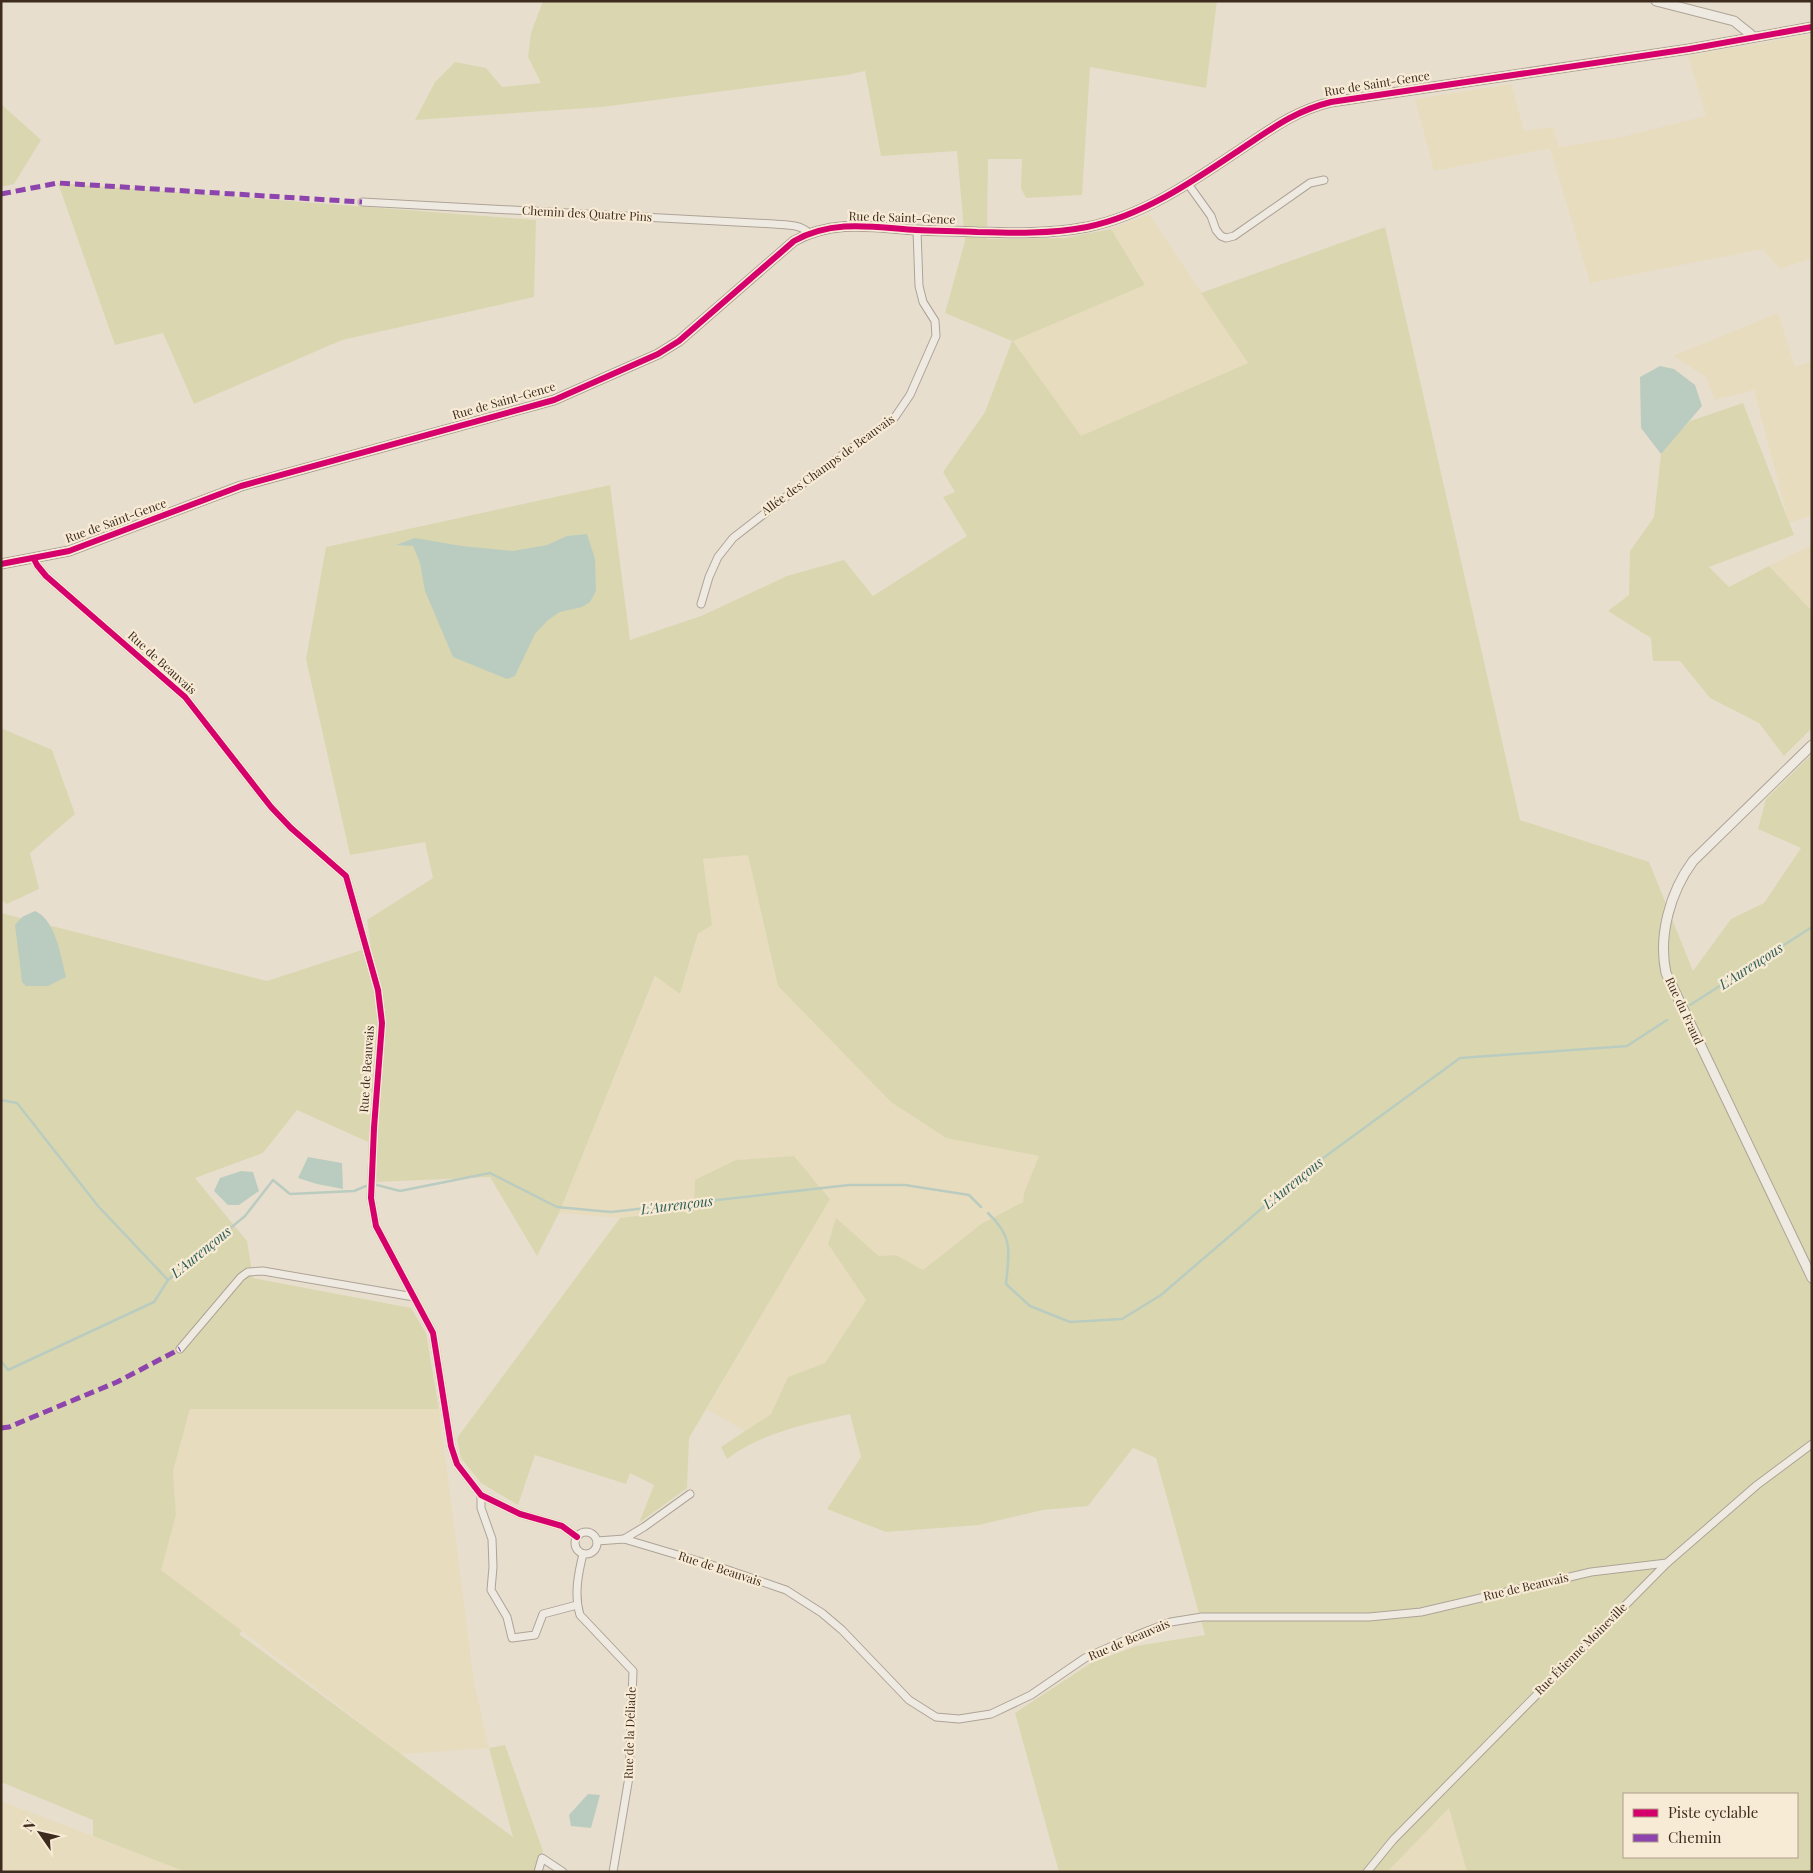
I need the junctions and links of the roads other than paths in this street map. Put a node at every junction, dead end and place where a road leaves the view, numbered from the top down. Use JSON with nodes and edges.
{"nodes":[{"id":1,"x":1656,"y":1,"type":"edge"},
{"id":2,"x":1812,"y":27,"type":"edge"},
{"id":3,"x":1753,"y":37,"type":"junction"},
{"id":4,"x":1324,"y":180,"type":"dead end"},
{"id":5,"x":1188,"y":184,"type":"junction"},
{"id":6,"x":362,"y":202,"type":"dead end"},
{"id":7,"x":916,"y":230,"type":"junction"},
{"id":8,"x":808,"y":233,"type":"junction"},
{"id":9,"x":34,"y":559,"type":"junction"},
{"id":10,"x":1,"y":564,"type":"edge"},
{"id":11,"x":701,"y":604,"type":"dead end"},
{"id":12,"x":1812,"y":745,"type":"edge"},
{"id":13,"x":1812,"y":1278,"type":"edge"},
{"id":14,"x":414,"y":1297,"type":"junction"},
{"id":15,"x":180,"y":1349,"type":"dead end"},
{"id":16,"x":1812,"y":1444,"type":"edge"},
{"id":17,"x":690,"y":1494,"type":"dead end"},
{"id":18,"x":481,"y":1495,"type":"junction"},
{"id":19,"x":576,"y":1537,"type":"junction"},
{"id":20,"x":624,"y":1539,"type":"junction"},
{"id":21,"x":597,"y":1541,"type":"junction"},
{"id":22,"x":583,"y":1554,"type":"junction"},
{"id":23,"x":1667,"y":1563,"type":"junction"},
{"id":24,"x":577,"y":1605,"type":"junction"},
{"id":25,"x":538,"y":1872,"type":"edge"},
{"id":26,"x":562,"y":1872,"type":"edge"},
{"id":27,"x":613,"y":1872,"type":"edge"},
{"id":28,"x":1366,"y":1872,"type":"edge"}],
"edges":[{"from":1,"to":3,"type":"street"},
{"from":2,"to":3,"type":"street","name":"Rue de Saint-Gence"},
{"from":3,"to":5,"type":"street","name":"Rue de Saint-Gence"},
{"from":4,"to":5,"type":"street"},
{"from":5,"to":7,"type":"street","name":"Rue de Saint-Gence"},
{"from":6,"to":8,"type":"street","name":"Chemin des Quatre Pins"},
{"from":7,"to":8,"type":"street","name":"Rue de Saint-Gence"},
{"from":7,"to":11,"type":"street","name":"Allée des Champs de Beauvais"},
{"from":8,"to":9,"type":"street","name":"Rue de Saint-Gence"},
{"from":9,"to":10,"type":"street","name":"Rue de Saint-Gence"},
{"from":9,"to":14,"type":"street","name":"Rue de Beauvais"},
{"from":12,"to":13,"type":"street","name":"Rue du Fraud"},
{"from":14,"to":15,"type":"street"},
{"from":14,"to":18,"type":"street","name":"Rue de Beauvais"},
{"from":16,"to":23,"type":"street","name":"Rue Étienne Moineville"},
{"from":17,"to":20,"type":"street"},
{"from":18,"to":19,"type":"street","name":"Rue de Beauvais"},
{"from":18,"to":24,"type":"street"},
{"from":19,"to":21,"type":"street"},
{"from":19,"to":22,"type":"street"},
{"from":20,"to":21,"type":"street","name":"Rue de Beauvais"},
{"from":20,"to":23,"type":"street","name":"Rue de Beauvais"},
{"from":21,"to":22,"type":"street"},
{"from":22,"to":24,"type":"street"},
{"from":23,"to":28,"type":"street","name":"Rue Étienne Moineville"},
{"from":24,"to":27,"type":"street","name":"Rue de la Déliade"},
{"from":25,"to":26,"type":"street"}]}
